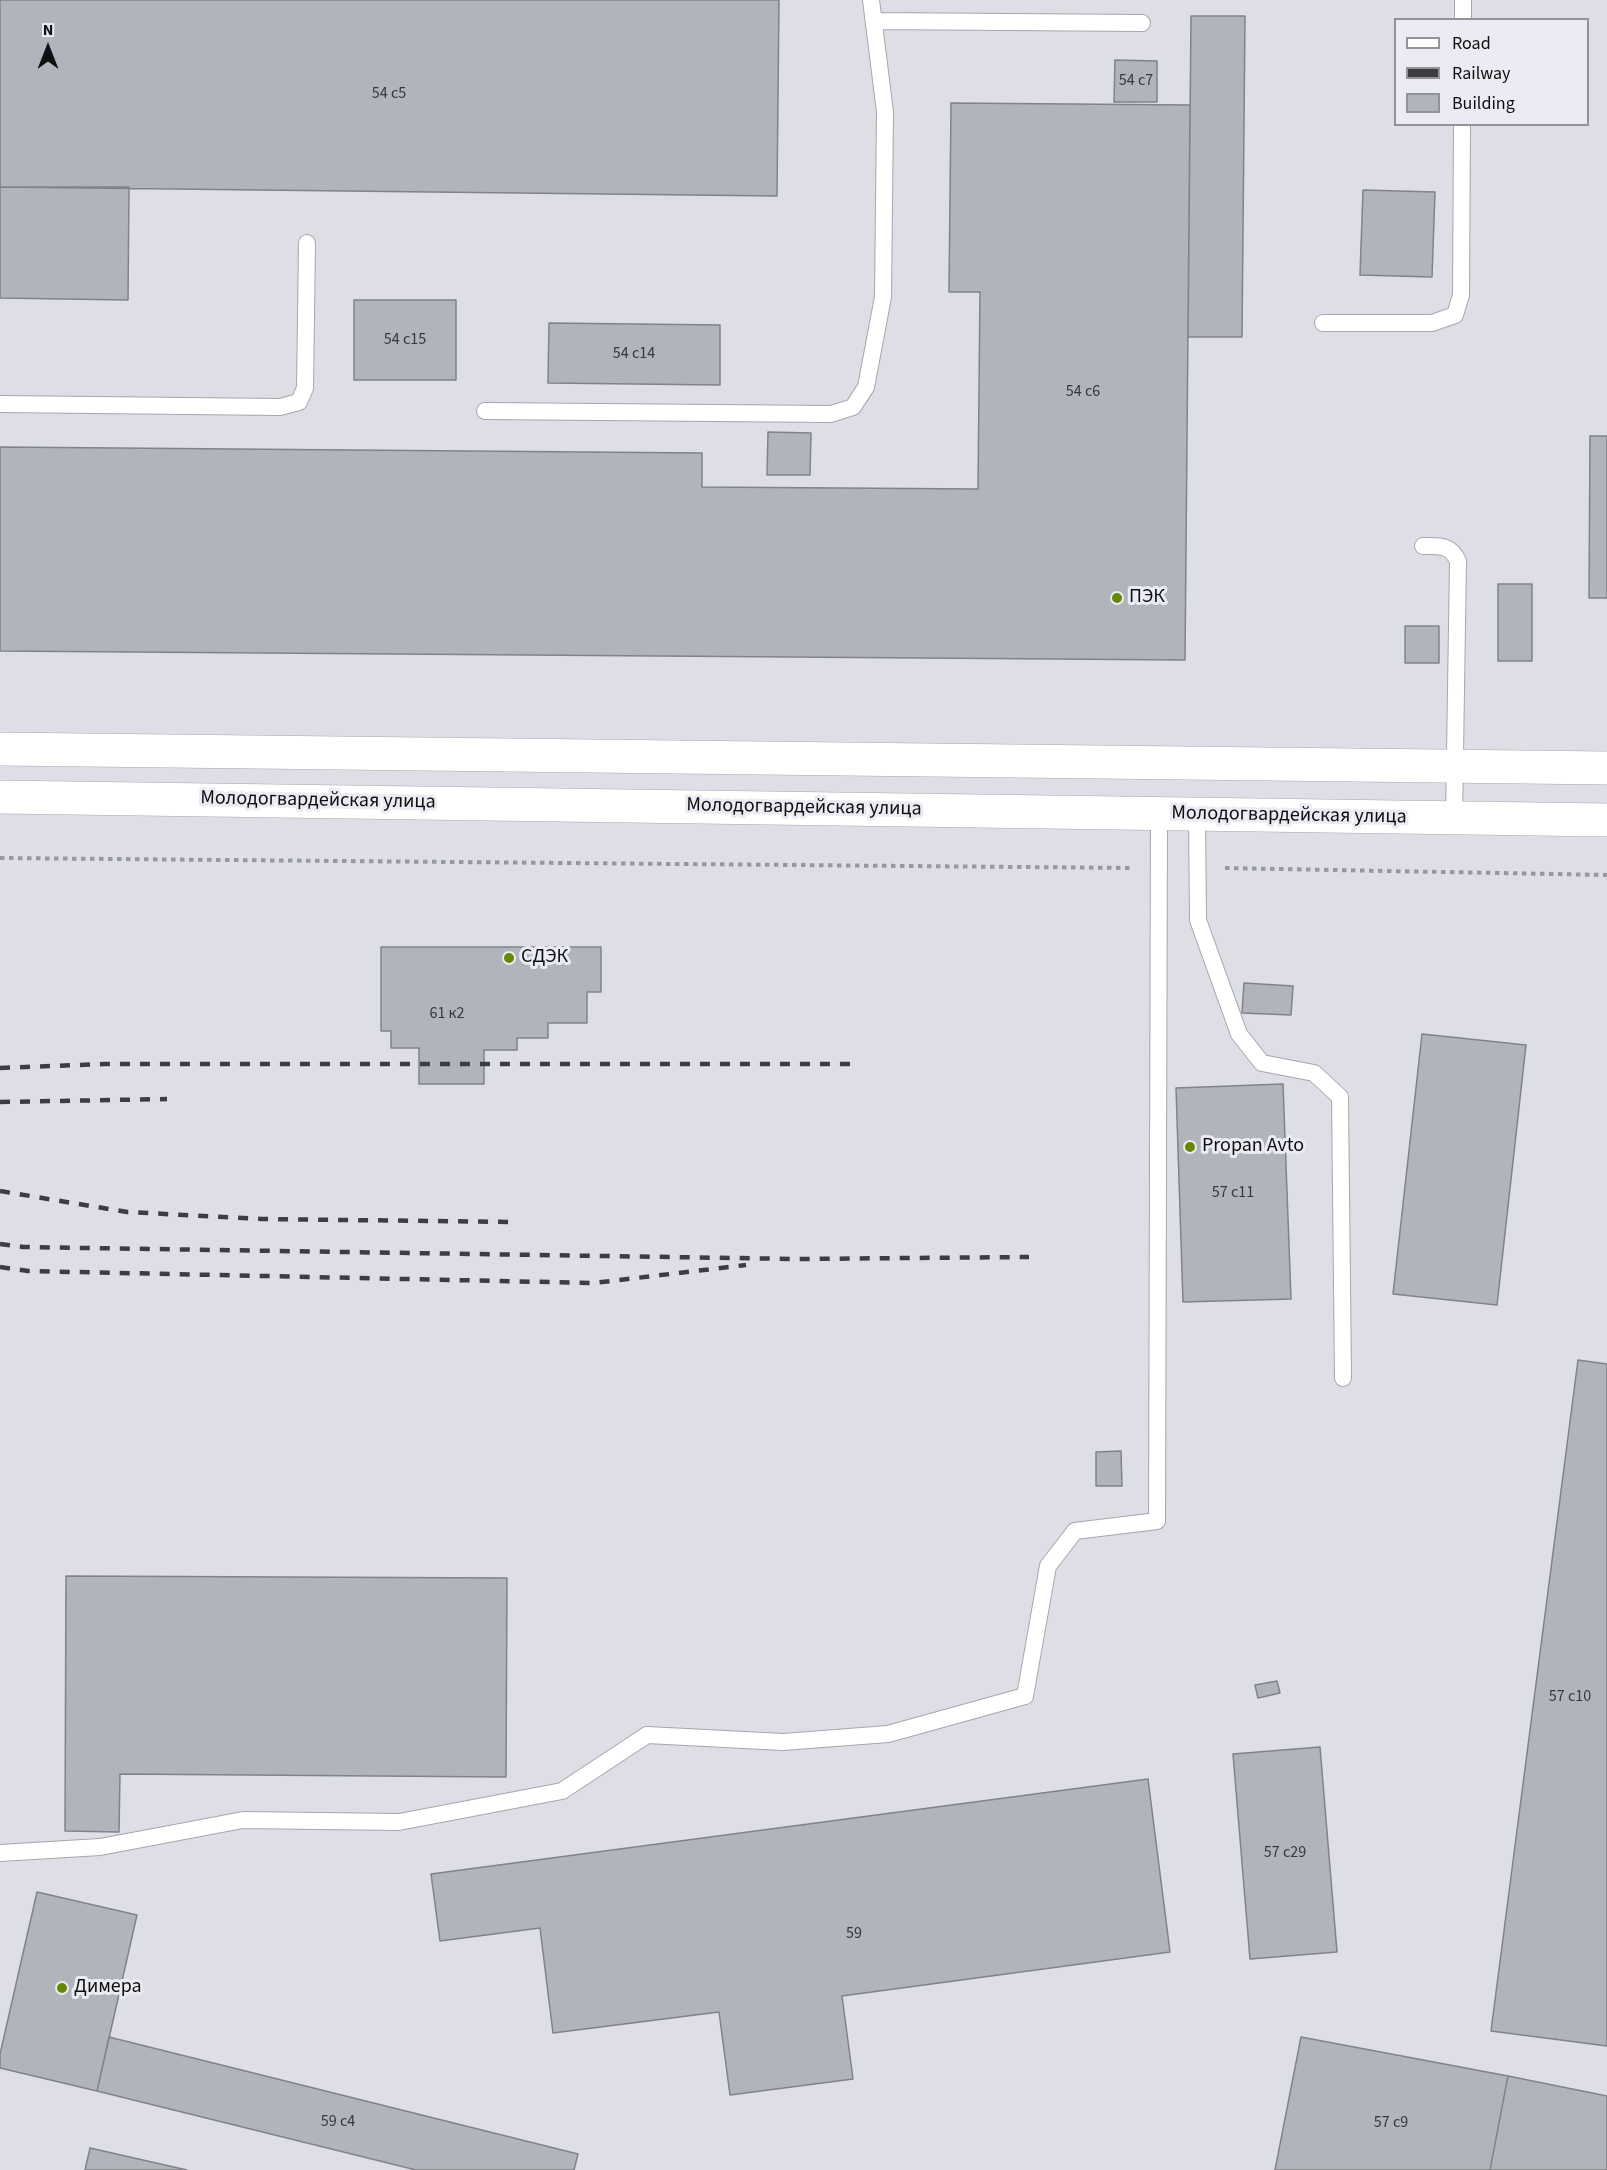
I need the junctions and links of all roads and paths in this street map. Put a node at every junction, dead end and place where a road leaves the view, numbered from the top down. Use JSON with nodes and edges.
{"nodes":[{"id":1,"x":871,"y":0,"type":"edge"},
{"id":2,"x":1463,"y":0,"type":"edge"},
{"id":3,"x":1463,"y":18,"type":"edge"},
{"id":4,"x":874,"y":21,"type":"junction"},
{"id":5,"x":1142,"y":23,"type":"dead end"},
{"id":6,"x":1462,"y":126,"type":"edge"},
{"id":7,"x":307,"y":243,"type":"dead end"},
{"id":8,"x":1323,"y":323,"type":"dead end"},
{"id":9,"x":0,"y":404,"type":"edge"},
{"id":10,"x":485,"y":411,"type":"dead end"},
{"id":11,"x":1423,"y":546,"type":"dead end"},
{"id":12,"x":0,"y":749,"type":"edge"},
{"id":13,"x":1455,"y":766,"type":"junction"},
{"id":14,"x":1607,"y":768,"type":"edge"},
{"id":15,"x":0,"y":796,"type":"edge"},
{"id":16,"x":1159,"y":814,"type":"junction"},
{"id":17,"x":1197,"y":815,"type":"junction"},
{"id":18,"x":1454,"y":819,"type":"junction"},
{"id":19,"x":1607,"y":820,"type":"edge"},
{"id":20,"x":0,"y":858,"type":"edge"},
{"id":21,"x":1160,"y":868,"type":"junction"},
{"id":22,"x":1197,"y":868,"type":"junction"},
{"id":23,"x":1607,"y":874,"type":"edge"},
{"id":24,"x":1343,"y":1378,"type":"dead end"},
{"id":25,"x":0,"y":1853,"type":"edge"}],
"edges":[{"from":1,"to":4,"type":"lane"},
{"from":2,"to":3,"type":"lane"},
{"from":4,"to":5,"type":"lane"},
{"from":4,"to":10,"type":"lane"},
{"from":6,"to":8,"type":"lane"},
{"from":7,"to":9,"type":"lane"},
{"from":11,"to":13,"type":"lane"},
{"from":12,"to":13,"type":"main road"},
{"from":13,"to":14,"type":"main road"},
{"from":13,"to":18,"type":"lane"},
{"from":15,"to":16,"type":"main road","name":"Молодогвардейская улица"},
{"from":16,"to":17,"type":"main road","name":"Молодогвардейская улица"},
{"from":16,"to":21,"type":"lane"},
{"from":17,"to":18,"type":"main road","name":"Молодогвардейская улица"},
{"from":17,"to":22,"type":"lane"},
{"from":18,"to":19,"type":"main road","name":"Молодогвардейская улица"},
{"from":20,"to":21,"type":"path"},
{"from":21,"to":25,"type":"lane"},
{"from":22,"to":23,"type":"path"},
{"from":22,"to":24,"type":"lane"}]}
